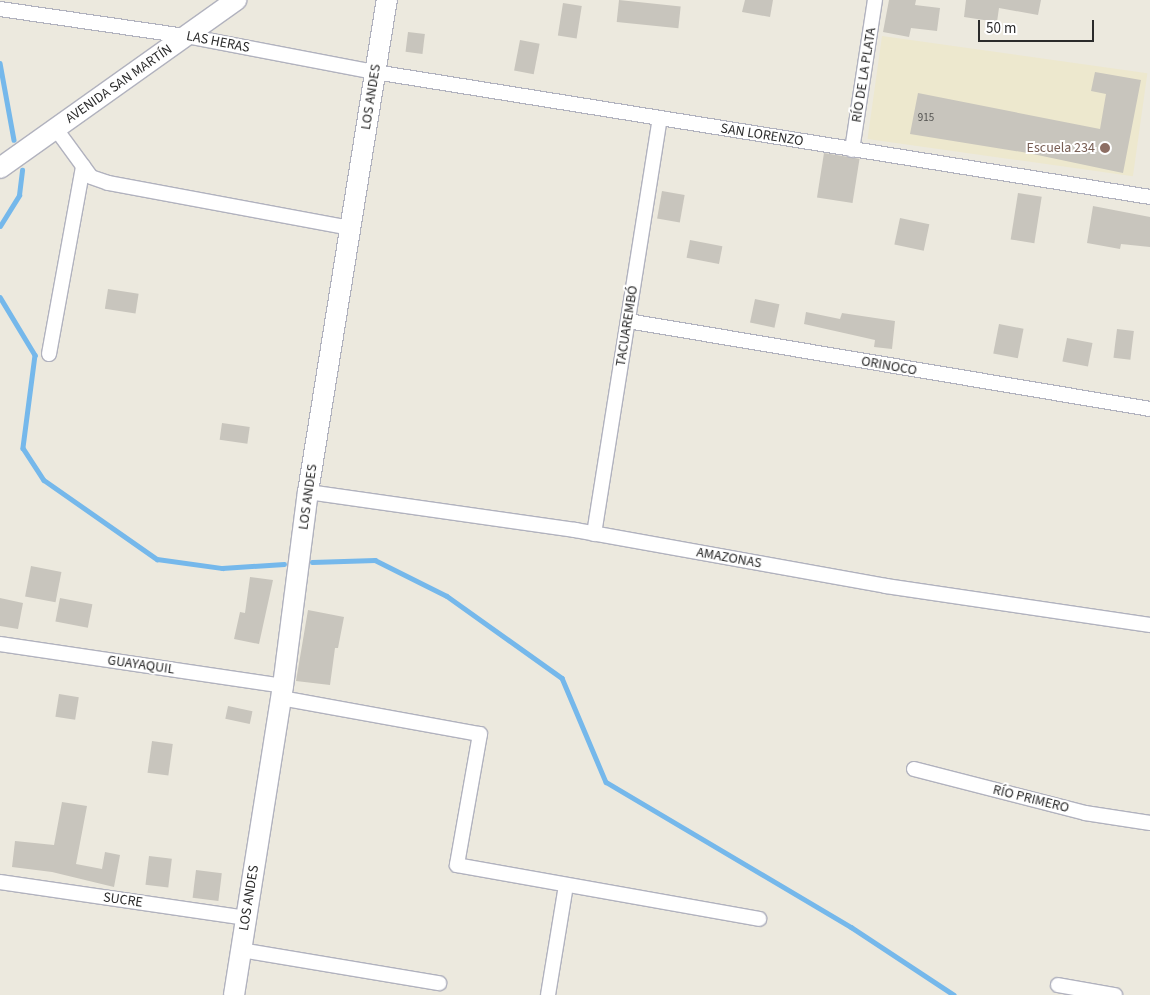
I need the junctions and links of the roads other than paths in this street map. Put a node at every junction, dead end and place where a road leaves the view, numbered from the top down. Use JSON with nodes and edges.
{"nodes":[{"id":1,"x":236,"y":0,"type":"edge"},
{"id":2,"x":387,"y":0,"type":"edge"},
{"id":3,"x":875,"y":0,"type":"edge"},
{"id":4,"x":0,"y":9,"type":"edge"},
{"id":5,"x":186,"y":36,"type":"junction"},
{"id":6,"x":375,"y":72,"type":"junction"},
{"id":7,"x":660,"y":118,"type":"junction"},
{"id":8,"x":56,"y":129,"type":"junction"},
{"id":9,"x":852,"y":150,"type":"junction"},
{"id":10,"x":83,"y":166,"type":"junction"},
{"id":11,"x":0,"y":168,"type":"edge"},
{"id":12,"x":1150,"y":197,"type":"edge"},
{"id":13,"x":351,"y":228,"type":"junction"},
{"id":14,"x":628,"y":321,"type":"junction"},
{"id":15,"x":49,"y":354,"type":"dead end"},
{"id":16,"x":1150,"y":409,"type":"edge"},
{"id":17,"x":308,"y":492,"type":"junction"},
{"id":18,"x":594,"y":534,"type":"junction"},
{"id":19,"x":1150,"y":625,"type":"edge"},
{"id":20,"x":0,"y":644,"type":"edge"},
{"id":21,"x":282,"y":692,"type":"junction"},
{"id":22,"x":914,"y":769,"type":"dead end"},
{"id":23,"x":1150,"y":823,"type":"edge"},
{"id":24,"x":0,"y":882,"type":"edge"},
{"id":25,"x":566,"y":885,"type":"junction"},
{"id":26,"x":246,"y":918,"type":"junction"},
{"id":27,"x":759,"y":919,"type":"dead end"},
{"id":28,"x":241,"y":950,"type":"junction"},
{"id":29,"x":438,"y":983,"type":"dead end"},
{"id":30,"x":1058,"y":984,"type":"dead end"},
{"id":31,"x":234,"y":995,"type":"edge"},
{"id":32,"x":548,"y":995,"type":"edge"},
{"id":33,"x":1114,"y":995,"type":"edge"}],
"edges":[{"from":1,"to":5,"type":"main road","name":"AVENIDA SAN MARTÍN"},
{"from":2,"to":6,"type":"main road","name":"LOS ANDES"},
{"from":3,"to":9,"type":"street","name":"RÍO DE LA PLATA"},
{"from":4,"to":5,"type":"street","name":"LAS HERAS"},
{"from":5,"to":6,"type":"street","name":"LAS HERAS"},
{"from":5,"to":8,"type":"main road","name":"AVENIDA SAN MARTÍN"},
{"from":6,"to":7,"type":"street","name":"SAN LORENZO"},
{"from":6,"to":13,"type":"main road","name":"LOS ANDES"},
{"from":7,"to":9,"type":"street","name":"SAN LORENZO"},
{"from":7,"to":14,"type":"street","name":"TACUAREMBÓ"},
{"from":8,"to":10,"type":"street"},
{"from":8,"to":11,"type":"main road","name":"AVENIDA SAN MARTÍN"},
{"from":9,"to":12,"type":"street","name":"SAN LORENZO"},
{"from":10,"to":13,"type":"street"},
{"from":10,"to":15,"type":"street"},
{"from":13,"to":17,"type":"main road","name":"LOS ANDES"},
{"from":14,"to":16,"type":"street","name":"ORINOCO"},
{"from":14,"to":18,"type":"street","name":"TACUAREMBÓ"},
{"from":17,"to":18,"type":"street","name":"AMAZONAS"},
{"from":17,"to":21,"type":"main road","name":"LOS ANDES"},
{"from":18,"to":19,"type":"street","name":"AMAZONAS"},
{"from":20,"to":21,"type":"street","name":"GUAYAQUIL"},
{"from":21,"to":25,"type":"street","name":"GUAYAQUIL"},
{"from":21,"to":26,"type":"main road","name":"LOS ANDES"},
{"from":22,"to":23,"type":"street","name":"RÍO PRIMERO"},
{"from":24,"to":26,"type":"street","name":"SUCRE"},
{"from":25,"to":27,"type":"street"},
{"from":25,"to":32,"type":"street"},
{"from":26,"to":28,"type":"main road","name":"LOS ANDES"},
{"from":28,"to":29,"type":"street"},
{"from":28,"to":31,"type":"main road","name":"LOS ANDES"},
{"from":30,"to":33,"type":"street"}]}
